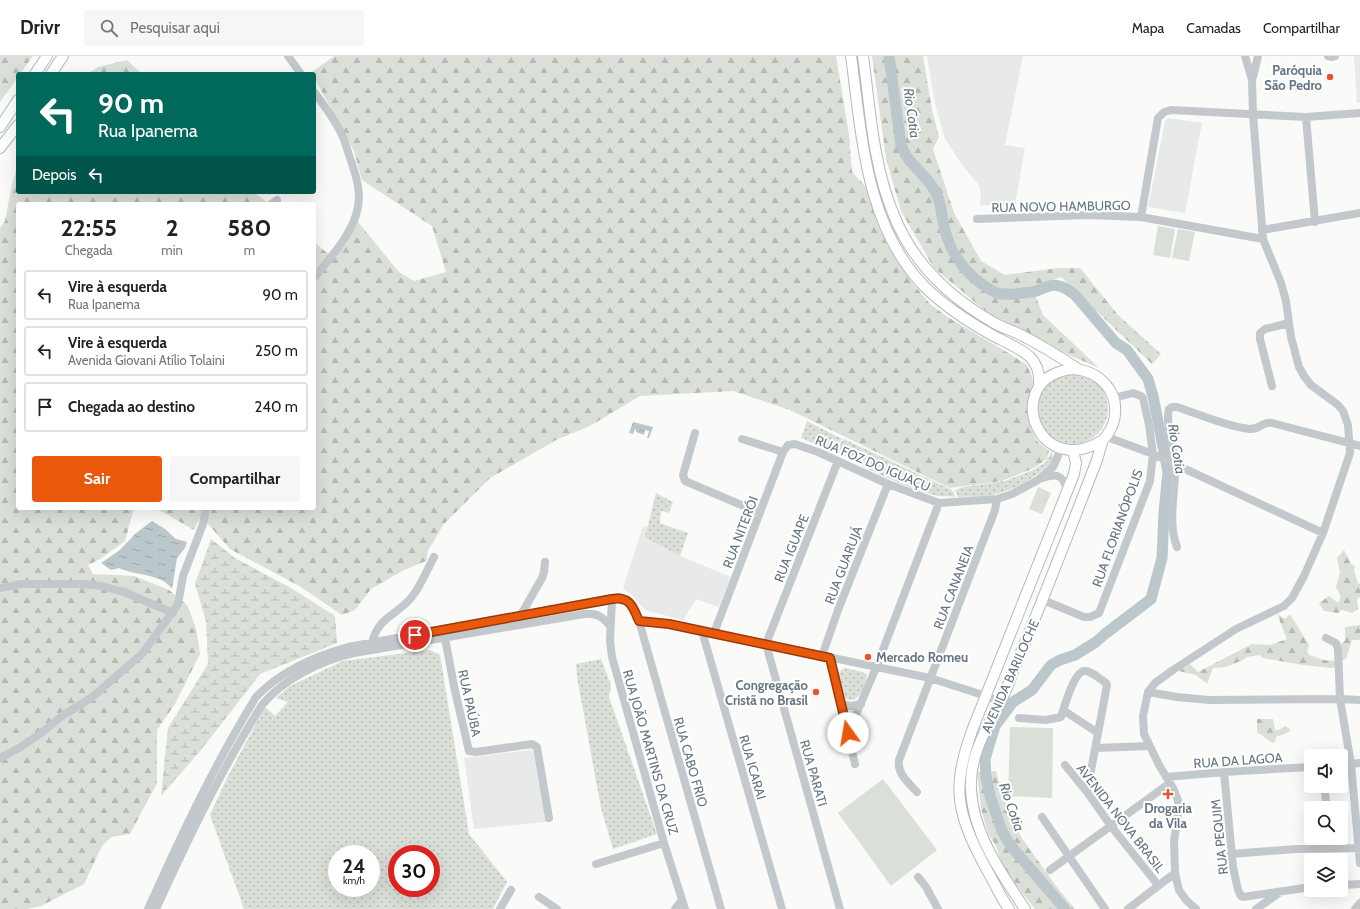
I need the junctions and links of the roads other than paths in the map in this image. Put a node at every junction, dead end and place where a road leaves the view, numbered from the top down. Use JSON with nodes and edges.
{"nodes":[{"id":1,"x":47,"y":56,"type":"edge"},
{"id":2,"x":63,"y":56,"type":"edge"},
{"id":3,"x":288,"y":56,"type":"edge"},
{"id":4,"x":851,"y":56,"type":"edge"},
{"id":5,"x":863,"y":56,"type":"edge"},
{"id":6,"x":1245,"y":56,"type":"edge"},
{"id":7,"x":1258,"y":56,"type":"edge"},
{"id":8,"x":37,"y":72,"type":"edge"},
{"id":9,"x":52,"y":72,"type":"edge"},
{"id":10,"x":300,"y":72,"type":"edge"},
{"id":11,"x":1252,"y":80,"type":"junction"},
{"id":12,"x":316,"y":95,"type":"edge"},
{"id":13,"x":16,"y":103,"type":"edge"},
{"id":14,"x":1360,"y":113,"type":"edge"},
{"id":15,"x":1253,"y":115,"type":"junction"},
{"id":16,"x":1306,"y":117,"type":"junction"},
{"id":17,"x":0,"y":127,"type":"edge"},
{"id":18,"x":16,"y":128,"type":"edge"},
{"id":19,"x":0,"y":148,"type":"edge"},
{"id":20,"x":1360,"y":213,"type":"edge"},
{"id":21,"x":1140,"y":217,"type":"junction"},
{"id":22,"x":977,"y":219,"type":"dead end"},
{"id":23,"x":1315,"y":222,"type":"junction"},
{"id":24,"x":1262,"y":234,"type":"junction"},
{"id":25,"x":316,"y":275,"type":"edge"},
{"id":26,"x":1288,"y":323,"type":"junction"},
{"id":27,"x":1078,"y":369,"type":"junction"},
{"id":28,"x":1039,"y":386,"type":"junction"},
{"id":29,"x":1272,"y":386,"type":"dead end"},
{"id":30,"x":1114,"y":398,"type":"junction"},
{"id":31,"x":695,"y":433,"type":"dead end"},
{"id":32,"x":1105,"y":438,"type":"junction"},
{"id":33,"x":742,"y":439,"type":"dead end"},
{"id":34,"x":1350,"y":443,"type":"junction"},
{"id":35,"x":791,"y":444,"type":"joint"},
{"id":36,"x":1060,"y":448,"type":"junction"},
{"id":37,"x":1360,"y":448,"type":"edge"},
{"id":38,"x":1073,"y":451,"type":"junction"},
{"id":39,"x":783,"y":452,"type":"junction"},
{"id":40,"x":1157,"y":456,"type":"junction"},
{"id":41,"x":838,"y":461,"type":"junction"},
{"id":42,"x":1173,"y":464,"type":"junction"},
{"id":43,"x":1038,"y":480,"type":"junction"},
{"id":44,"x":888,"y":484,"type":"junction"},
{"id":45,"x":1067,"y":490,"type":"junction"},
{"id":46,"x":997,"y":499,"type":"junction"},
{"id":47,"x":939,"y":503,"type":"junction"},
{"id":48,"x":205,"y":510,"type":"edge"},
{"id":49,"x":760,"y":513,"type":"junction"},
{"id":50,"x":1323,"y":533,"type":"junction"},
{"id":51,"x":1177,"y":547,"type":"dead end"},
{"id":52,"x":434,"y":557,"type":"dead end"},
{"id":53,"x":546,"y":562,"type":"dead end"},
{"id":54,"x":0,"y":588,"type":"edge"},
{"id":55,"x":616,"y":598,"type":"junction"},
{"id":56,"x":1043,"y":600,"type":"junction"},
{"id":57,"x":173,"y":613,"type":"junction"},
{"id":58,"x":522,"y":620,"type":"junction"},
{"id":59,"x":639,"y":621,"type":"junction"},
{"id":60,"x":610,"y":626,"type":"junction"},
{"id":61,"x":702,"y":631,"type":"junction"},
{"id":62,"x":714,"y":633,"type":"junction"},
{"id":63,"x":444,"y":634,"type":"junction"},
{"id":64,"x":1326,"y":638,"type":"dead end"},
{"id":65,"x":372,"y":643,"type":"junction"},
{"id":66,"x":766,"y":644,"type":"junction"},
{"id":67,"x":826,"y":657,"type":"junction"},
{"id":68,"x":876,"y":668,"type":"junction"},
{"id":69,"x":930,"y":678,"type":"junction"},
{"id":70,"x":1148,"y":692,"type":"junction"},
{"id":71,"x":986,"y":696,"type":"junction"},
{"id":72,"x":1340,"y":699,"type":"junction"},
{"id":73,"x":1360,"y":700,"type":"edge"},
{"id":74,"x":1000,"y":702,"type":"junction"},
{"id":75,"x":841,"y":704,"type":"junction"},
{"id":76,"x":860,"y":704,"type":"junction"},
{"id":77,"x":1063,"y":710,"type":"junction"},
{"id":78,"x":1019,"y":718,"type":"dead end"},
{"id":79,"x":848,"y":733,"type":"junction"},
{"id":80,"x":1098,"y":733,"type":"junction"},
{"id":81,"x":1149,"y":746,"type":"junction"},
{"id":82,"x":1096,"y":748,"type":"junction"},
{"id":83,"x":0,"y":758,"type":"edge"},
{"id":84,"x":1360,"y":763,"type":"edge"},
{"id":85,"x":856,"y":764,"type":"dead end"},
{"id":86,"x":1351,"y":764,"type":"junction"},
{"id":87,"x":1065,"y":765,"type":"dead end"},
{"id":88,"x":1304,"y":767,"type":"edge"},
{"id":89,"x":1224,"y":772,"type":"junction"},
{"id":90,"x":1168,"y":780,"type":"junction"},
{"id":91,"x":917,"y":792,"type":"dead end"},
{"id":92,"x":1087,"y":792,"type":"junction"},
{"id":93,"x":1042,"y":817,"type":"dead end"},
{"id":94,"x":1358,"y":817,"type":"edge"},
{"id":95,"x":549,"y":818,"type":"dead end"},
{"id":96,"x":1111,"y":826,"type":"junction"},
{"id":97,"x":664,"y":842,"type":"junction"},
{"id":98,"x":1330,"y":848,"type":"joint"},
{"id":99,"x":1359,"y":848,"type":"edge"},
{"id":100,"x":1231,"y":854,"type":"junction"},
{"id":101,"x":1069,"y":857,"type":"junction"},
{"id":102,"x":1360,"y":863,"type":"edge"},
{"id":103,"x":596,"y":864,"type":"dead end"},
{"id":104,"x":1050,"y":870,"type":"dead end"},
{"id":105,"x":1175,"y":873,"type":"junction"},
{"id":106,"x":918,"y":877,"type":"dead end"},
{"id":107,"x":1360,"y":884,"type":"edge"},
{"id":108,"x":1348,"y":885,"type":"edge"},
{"id":109,"x":1158,"y":886,"type":"junction"},
{"id":110,"x":1304,"y":888,"type":"edge"},
{"id":111,"x":511,"y":890,"type":"dead end"},
{"id":112,"x":1281,"y":892,"type":"junction"},
{"id":113,"x":539,"y":898,"type":"dead end"},
{"id":114,"x":682,"y":900,"type":"junction"},
{"id":115,"x":1360,"y":903,"type":"edge"},
{"id":116,"x":1008,"y":908,"type":"edge"},
{"id":117,"x":148,"y":909,"type":"edge"},
{"id":118,"x":156,"y":909,"type":"edge"},
{"id":119,"x":500,"y":909,"type":"edge"},
{"id":120,"x":557,"y":909,"type":"edge"},
{"id":121,"x":675,"y":909,"type":"edge"},
{"id":122,"x":685,"y":909,"type":"edge"},
{"id":123,"x":721,"y":909,"type":"edge"},
{"id":124,"x":782,"y":909,"type":"edge"},
{"id":125,"x":840,"y":909,"type":"edge"},
{"id":126,"x":938,"y":909,"type":"edge"},
{"id":127,"x":1025,"y":909,"type":"edge"},
{"id":128,"x":1105,"y":909,"type":"edge"},
{"id":129,"x":1128,"y":909,"type":"edge"},
{"id":130,"x":1196,"y":909,"type":"edge"},
{"id":131,"x":1256,"y":909,"type":"edge"},
{"id":132,"x":1355,"y":909,"type":"edge"}],
"edges":[{"from":1,"to":8,"type":"main road"},
{"from":2,"to":9,"type":"main road"},
{"from":3,"to":10,"type":"street"},
{"from":4,"to":28,"type":"main road"},
{"from":5,"to":27,"type":"main road"},
{"from":6,"to":11,"type":"street"},
{"from":7,"to":11,"type":"street"},
{"from":11,"to":15,"type":"street"},
{"from":12,"to":25,"type":"street"},
{"from":13,"to":17,"type":"main road"},
{"from":14,"to":16,"type":"street"},
{"from":15,"to":16,"type":"street"},
{"from":15,"to":21,"type":"street"},
{"from":15,"to":24,"type":"street"},
{"from":16,"to":23,"type":"street"},
{"from":18,"to":19,"type":"main road"},
{"from":20,"to":23,"type":"street","name":"RUA NOVO HAMBURGO"},
{"from":21,"to":22,"type":"street","name":"RUA NOVO HAMBURGO"},
{"from":21,"to":24,"type":"street","name":"RUA NOVO HAMBURGO"},
{"from":23,"to":24,"type":"street","name":"RUA NOVO HAMBURGO"},
{"from":24,"to":26,"type":"street"},
{"from":26,"to":29,"type":"street"},
{"from":26,"to":34,"type":"street"},
{"from":27,"to":28,"type":"main road"},
{"from":27,"to":30,"type":"main road"},
{"from":28,"to":36,"type":"main road"},
{"from":30,"to":32,"type":"main road"},
{"from":30,"to":40,"type":"street","name":"RUA FLORIANÓPOLIS"},
{"from":31,"to":49,"type":"street"},
{"from":32,"to":38,"type":"main road"},
{"from":32,"to":40,"type":"street"},
{"from":32,"to":56,"type":"main road","name":"AVENIDA BARILOCHE"},
{"from":33,"to":39,"type":"street"},
{"from":34,"to":37,"type":"street"},
{"from":34,"to":42,"type":"street"},
{"from":34,"to":50,"type":"street"},
{"from":35,"to":39,"type":"street","name":"RUA NITERÓI"},
{"from":35,"to":41,"type":"street","name":"RUA FOZ DO IGUAÇU"},
{"from":36,"to":38,"type":"main road"},
{"from":36,"to":43,"type":"street","name":"RUA FOZ DO IGUAÇU"},
{"from":38,"to":45,"type":"main road","name":"AVENIDA BARILOCHE"},
{"from":39,"to":49,"type":"street","name":"RUA NITERÓI"},
{"from":40,"to":42,"type":"street"},
{"from":40,"to":56,"type":"street","name":"RUA FLORIANÓPOLIS"},
{"from":41,"to":44,"type":"street","name":"RUA FOZ DO IGUAÇU"},
{"from":41,"to":66,"type":"street","name":"RUA IGUAPE"},
{"from":42,"to":50,"type":"street"},
{"from":42,"to":51,"type":"street"},
{"from":43,"to":45,"type":"street","name":"RUA FOZ DO IGUAÇU"},
{"from":43,"to":46,"type":"street","name":"RUA FOZ DO IGUAÇU"},
{"from":44,"to":47,"type":"street","name":"RUA FOZ DO IGUAÇU"},
{"from":44,"to":67,"type":"street","name":"RUA GUARUJÁ"},
{"from":45,"to":71,"type":"main road","name":"AVENIDA BARILOCHE"},
{"from":46,"to":47,"type":"street","name":"RUA FOZ DO IGUAÇU"},
{"from":46,"to":69,"type":"street","name":"RUA CANANEIA"},
{"from":47,"to":68,"type":"street"},
{"from":48,"to":57,"type":"street"},
{"from":49,"to":62,"type":"street","name":"RUA NITERÓI"},
{"from":50,"to":70,"type":"street"},
{"from":52,"to":65,"type":"street"},
{"from":53,"to":58,"type":"street"},
{"from":54,"to":57,"type":"street"},
{"from":55,"to":58,"type":"street"},
{"from":55,"to":59,"type":"street","name":"RUA CABO FRIO"},
{"from":55,"to":60,"type":"street","name":"RUA JOÃO MARTINS DA CRUZ"},
{"from":56,"to":74,"type":"main road","name":"AVENIDA BARILOCHE"},
{"from":57,"to":83,"type":"street"},
{"from":58,"to":60,"type":"street"},
{"from":58,"to":63,"type":"street"},
{"from":59,"to":61,"type":"street"},
{"from":59,"to":123,"type":"street","name":"RUA CABO FRIO"},
{"from":60,"to":97,"type":"street","name":"RUA JOÃO MARTINS DA CRUZ"},
{"from":61,"to":62,"type":"street"},
{"from":61,"to":124,"type":"street","name":"RUA ICARAI"},
{"from":62,"to":66,"type":"street"},
{"from":63,"to":65,"type":"street"},
{"from":63,"to":95,"type":"street","name":"RUA PAÚBA"},
{"from":63,"to":118,"type":"street"},
{"from":64,"to":72,"type":"street"},
{"from":65,"to":117,"type":"street"},
{"from":66,"to":67,"type":"street"},
{"from":66,"to":125,"type":"street","name":"RUA PARATI"},
{"from":67,"to":68,"type":"street"},
{"from":67,"to":75,"type":"street"},
{"from":68,"to":69,"type":"street"},
{"from":68,"to":76,"type":"street"},
{"from":69,"to":71,"type":"street"},
{"from":69,"to":91,"type":"street","name":"RUA CANANEIA"},
{"from":70,"to":72,"type":"street"},
{"from":70,"to":81,"type":"street"},
{"from":71,"to":74,"type":"street"},
{"from":71,"to":116,"type":"main road","name":"AVENIDA BARILOCHE"},
{"from":72,"to":73,"type":"street"},
{"from":72,"to":86,"type":"street"},
{"from":74,"to":127,"type":"main road","name":"AVENIDA BARILOCHE"},
{"from":75,"to":76,"type":"street"},
{"from":75,"to":79,"type":"street"},
{"from":76,"to":79,"type":"street"},
{"from":77,"to":78,"type":"street"},
{"from":77,"to":80,"type":"street"},
{"from":77,"to":80,"type":"street"},
{"from":79,"to":85,"type":"street"},
{"from":80,"to":82,"type":"street"},
{"from":81,"to":82,"type":"street"},
{"from":81,"to":90,"type":"street"},
{"from":82,"to":92,"type":"street"},
{"from":84,"to":86,"type":"street"},
{"from":86,"to":94,"type":"street"},
{"from":87,"to":92,"type":"street","name":"AVENIDA NOVA BRASIL"},
{"from":88,"to":89,"type":"street","name":"RUA DA LAGOA"},
{"from":89,"to":90,"type":"street","name":"RUA DA LAGOA"},
{"from":89,"to":100,"type":"street","name":"RUA PEQUIM"},
{"from":90,"to":96,"type":"street"},
{"from":90,"to":105,"type":"street"},
{"from":92,"to":96,"type":"street","name":"AVENIDA NOVA BRASIL"},
{"from":93,"to":101,"type":"street"},
{"from":94,"to":99,"type":"street"},
{"from":96,"to":101,"type":"street"},
{"from":96,"to":109,"type":"street","name":"AVENIDA NOVA BRASIL"},
{"from":97,"to":103,"type":"street"},
{"from":97,"to":114,"type":"street","name":"RUA JOÃO MARTINS DA CRUZ"},
{"from":98,"to":99,"type":"street"},
{"from":98,"to":100,"type":"street"},
{"from":99,"to":102,"type":"street"},
{"from":100,"to":112,"type":"street","name":"RUA PEQUIM"},
{"from":101,"to":104,"type":"street"},
{"from":101,"to":128,"type":"street"},
{"from":105,"to":109,"type":"street"},
{"from":105,"to":130,"type":"street"},
{"from":106,"to":126,"type":"street"},
{"from":107,"to":108,"type":"street"},
{"from":109,"to":129,"type":"street"},
{"from":110,"to":112,"type":"street"},
{"from":111,"to":119,"type":"street"},
{"from":112,"to":131,"type":"street"},
{"from":113,"to":120,"type":"street"},
{"from":114,"to":121,"type":"street"},
{"from":114,"to":122,"type":"street","name":"RUA JOÃO MARTINS DA CRUZ"},
{"from":115,"to":132,"type":"street"}]}
